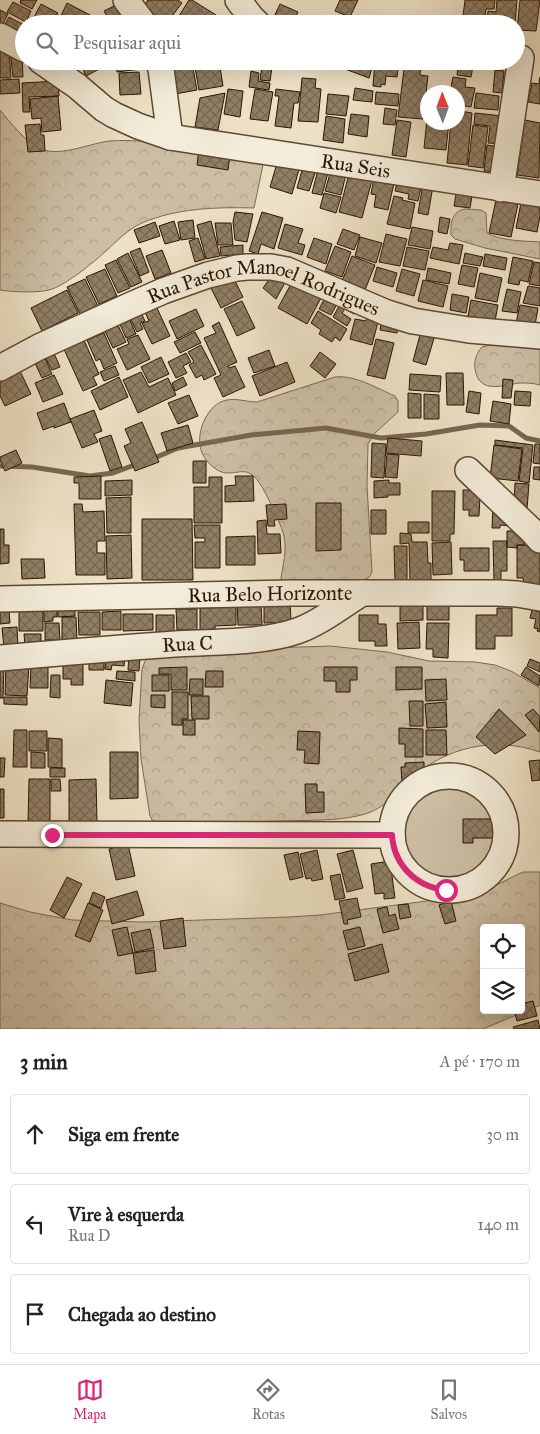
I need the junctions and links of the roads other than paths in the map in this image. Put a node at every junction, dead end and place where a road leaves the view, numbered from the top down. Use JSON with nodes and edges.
{"nodes":[{"id":1,"x":126,"y":0,"type":"edge"},
{"id":2,"x":238,"y":0,"type":"edge"},
{"id":3,"x":137,"y":15,"type":"edge"},
{"id":4,"x":249,"y":15,"type":"edge"},
{"id":5,"x":0,"y":36,"type":"edge"},
{"id":6,"x":15,"y":44,"type":"edge"},
{"id":7,"x":54,"y":70,"type":"edge"},
{"id":8,"x":161,"y":70,"type":"edge"},
{"id":9,"x":524,"y":70,"type":"edge"},
{"id":10,"x":170,"y":137,"type":"junction"},
{"id":11,"x":501,"y":189,"type":"junction"},
{"id":12,"x":540,"y":194,"type":"edge"},
{"id":13,"x":540,"y":336,"type":"edge"},
{"id":14,"x":0,"y":368,"type":"edge"},
{"id":15,"x":468,"y":470,"type":"dead end"},
{"id":16,"x":540,"y":540,"type":"edge"},
{"id":17,"x":362,"y":593,"type":"junction"},
{"id":18,"x":540,"y":598,"type":"edge"},
{"id":19,"x":0,"y":599,"type":"edge"},
{"id":20,"x":0,"y":658,"type":"edge"},
{"id":21,"x":0,"y":834,"type":"edge"},
{"id":22,"x":392,"y":835,"type":"junction"}],
"edges":[{"from":1,"to":3,"type":"street"},
{"from":2,"to":4,"type":"street"},
{"from":5,"to":6,"type":"street"},
{"from":7,"to":10,"type":"street","name":"Rua Seis"},
{"from":8,"to":10,"type":"street"},
{"from":9,"to":11,"type":"street"},
{"from":10,"to":11,"type":"street","name":"Rua Seis"},
{"from":11,"to":12,"type":"street","name":"Rua Seis"},
{"from":13,"to":14,"type":"street","name":"Rua Pastor Manoel Rodrigues"},
{"from":15,"to":16,"type":"street"},
{"from":17,"to":18,"type":"street","name":"Rua Belo Horizonte"},
{"from":17,"to":19,"type":"street","name":"Rua Belo Horizonte"},
{"from":17,"to":20,"type":"street","name":"Rua C"},
{"from":21,"to":22,"type":"street"},
{"from":22,"to":22,"type":"street"}]}
